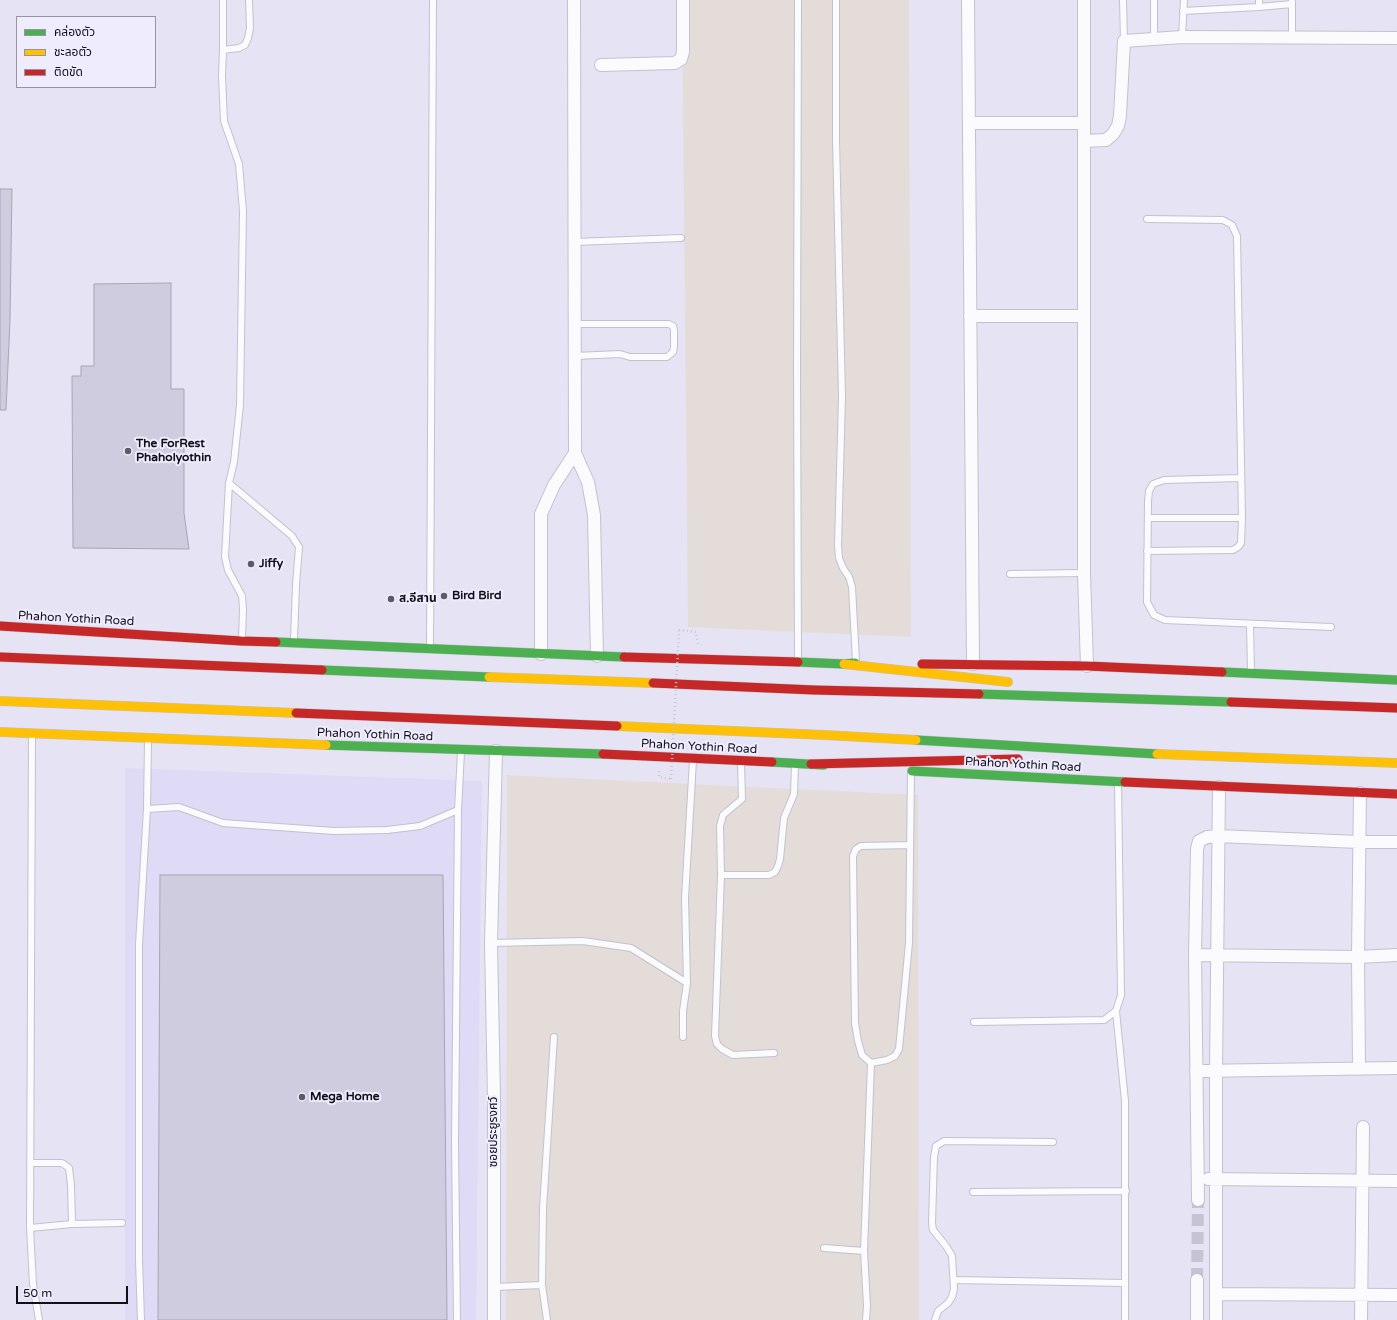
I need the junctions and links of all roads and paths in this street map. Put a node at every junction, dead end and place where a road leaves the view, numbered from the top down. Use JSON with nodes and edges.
{"nodes":[{"id":1,"x":222,"y":0,"type":"edge"},
{"id":2,"x":249,"y":0,"type":"edge"},
{"id":3,"x":433,"y":0,"type":"edge"},
{"id":4,"x":574,"y":0,"type":"edge"},
{"id":5,"x":684,"y":0,"type":"edge"},
{"id":6,"x":798,"y":0,"type":"edge"},
{"id":7,"x":836,"y":0,"type":"edge"},
{"id":8,"x":968,"y":0,"type":"edge"},
{"id":9,"x":1084,"y":0,"type":"edge"},
{"id":10,"x":1123,"y":0,"type":"edge"},
{"id":11,"x":1154,"y":0,"type":"edge"},
{"id":12,"x":1184,"y":0,"type":"edge"},
{"id":13,"x":1292,"y":2,"type":"edge"},
{"id":14,"x":1260,"y":3,"type":"edge"},
{"id":15,"x":1183,"y":11,"type":"junction"},
{"id":16,"x":1182,"y":37,"type":"junction"},
{"id":17,"x":1292,"y":38,"type":"junction"},
{"id":18,"x":1397,"y":38,"type":"edge"},
{"id":19,"x":1154,"y":39,"type":"junction"},
{"id":20,"x":1124,"y":41,"type":"junction"},
{"id":21,"x":223,"y":50,"type":"junction"},
{"id":22,"x":601,"y":64,"type":"dead end"},
{"id":23,"x":969,"y":123,"type":"junction"},
{"id":24,"x":1084,"y":123,"type":"junction"},
{"id":25,"x":1084,"y":141,"type":"junction"},
{"id":26,"x":1147,"y":219,"type":"dead end"},
{"id":27,"x":680,"y":238,"type":"dead end"},
{"id":28,"x":574,"y":242,"type":"junction"},
{"id":29,"x":970,"y":316,"type":"junction"},
{"id":30,"x":1084,"y":316,"type":"junction"},
{"id":31,"x":575,"y":324,"type":"junction"},
{"id":32,"x":575,"y":356,"type":"junction"},
{"id":33,"x":575,"y":453,"type":"junction"},
{"id":34,"x":1241,"y":478,"type":"junction"},
{"id":35,"x":229,"y":483,"type":"junction"},
{"id":36,"x":1148,"y":518,"type":"junction"},
{"id":37,"x":1242,"y":518,"type":"junction"},
{"id":38,"x":1147,"y":551,"type":"junction"},
{"id":39,"x":1084,"y":573,"type":"junction"},
{"id":40,"x":1010,"y":574,"type":"dead end"},
{"id":41,"x":1250,"y":624,"type":"junction"},
{"id":42,"x":0,"y":626,"type":"edge"},
{"id":43,"x":1331,"y":627,"type":"dead end"},
{"id":44,"x":241,"y":641,"type":"junction"},
{"id":45,"x":294,"y":642,"type":"junction"},
{"id":46,"x":430,"y":648,"type":"junction"},
{"id":47,"x":541,"y":654,"type":"junction"},
{"id":48,"x":597,"y":656,"type":"junction"},
{"id":49,"x":0,"y":657,"type":"edge"},
{"id":50,"x":700,"y":660,"type":"junction"},
{"id":51,"x":798,"y":662,"type":"junction"},
{"id":52,"x":856,"y":662,"type":"junction"},
{"id":53,"x":844,"y":664,"type":"junction"},
{"id":54,"x":973,"y":664,"type":"junction"},
{"id":55,"x":1087,"y":666,"type":"junction"},
{"id":56,"x":1251,"y":673,"type":"junction"},
{"id":57,"x":1397,"y":680,"type":"edge"},
{"id":58,"x":1016,"y":683,"type":"dead end"},
{"id":59,"x":1063,"y":688,"type":"dead end"},
{"id":60,"x":1165,"y":699,"type":"junction"},
{"id":61,"x":0,"y":701,"type":"edge"},
{"id":62,"x":1397,"y":708,"type":"edge"},
{"id":63,"x":0,"y":732,"type":"edge"},
{"id":64,"x":32,"y":733,"type":"junction"},
{"id":65,"x":148,"y":738,"type":"junction"},
{"id":66,"x":461,"y":750,"type":"junction"},
{"id":67,"x":496,"y":751,"type":"junction"},
{"id":68,"x":1167,"y":755,"type":"junction"},
{"id":69,"x":693,"y":758,"type":"junction"},
{"id":70,"x":1064,"y":758,"type":"dead end"},
{"id":71,"x":1025,"y":759,"type":"dead end"},
{"id":72,"x":740,"y":761,"type":"junction"},
{"id":73,"x":1397,"y":762,"type":"edge"},
{"id":74,"x":795,"y":763,"type":"junction"},
{"id":75,"x":811,"y":764,"type":"junction"},
{"id":76,"x":911,"y":771,"type":"junction"},
{"id":77,"x":671,"y":779,"type":"dead end"},
{"id":78,"x":1118,"y":782,"type":"junction"},
{"id":79,"x":1219,"y":787,"type":"junction"},
{"id":80,"x":1360,"y":793,"type":"junction"},
{"id":81,"x":1397,"y":794,"type":"edge"},
{"id":82,"x":147,"y":809,"type":"junction"},
{"id":83,"x":458,"y":810,"type":"junction"},
{"id":84,"x":1218,"y":836,"type":"junction"},
{"id":85,"x":1360,"y":842,"type":"junction"},
{"id":86,"x":1397,"y":842,"type":"edge"},
{"id":87,"x":910,"y":845,"type":"junction"},
{"id":88,"x":721,"y":875,"type":"junction"},
{"id":89,"x":491,"y":943,"type":"junction"},
{"id":90,"x":1196,"y":955,"type":"junction"},
{"id":91,"x":1217,"y":955,"type":"junction"},
{"id":92,"x":1397,"y":955,"type":"edge"},
{"id":93,"x":1358,"y":957,"type":"junction"},
{"id":94,"x":687,"y":983,"type":"junction"},
{"id":95,"x":1116,"y":1011,"type":"junction"},
{"id":96,"x":974,"y":1022,"type":"dead end"},
{"id":97,"x":554,"y":1037,"type":"dead end"},
{"id":98,"x":683,"y":1037,"type":"dead end"},
{"id":99,"x":774,"y":1053,"type":"dead end"},
{"id":100,"x":871,"y":1062,"type":"junction"},
{"id":101,"x":1397,"y":1068,"type":"edge"},
{"id":102,"x":1359,"y":1069,"type":"junction"},
{"id":103,"x":1216,"y":1070,"type":"junction"},
{"id":104,"x":1196,"y":1071,"type":"junction"},
{"id":105,"x":1363,"y":1127,"type":"dead end"},
{"id":106,"x":1053,"y":1142,"type":"dead end"},
{"id":107,"x":30,"y":1162,"type":"junction"},
{"id":108,"x":1216,"y":1179,"type":"junction"},
{"id":109,"x":1198,"y":1180,"type":"junction"},
{"id":110,"x":1397,"y":1180,"type":"edge"},
{"id":111,"x":1362,"y":1181,"type":"junction"},
{"id":112,"x":1126,"y":1191,"type":"junction"},
{"id":113,"x":973,"y":1192,"type":"dead end"},
{"id":114,"x":1198,"y":1200,"type":"tunnel mouth"},
{"id":115,"x":122,"y":1223,"type":"dead end"},
{"id":116,"x":72,"y":1224,"type":"junction"},
{"id":117,"x":30,"y":1228,"type":"junction"},
{"id":118,"x":824,"y":1248,"type":"dead end"},
{"id":119,"x":864,"y":1251,"type":"junction"},
{"id":120,"x":954,"y":1280,"type":"junction"},
{"id":121,"x":1197,"y":1280,"type":"tunnel mouth"},
{"id":122,"x":1125,"y":1283,"type":"junction"},
{"id":123,"x":542,"y":1285,"type":"junction"},
{"id":124,"x":494,"y":1286,"type":"junction"},
{"id":125,"x":1216,"y":1294,"type":"junction"},
{"id":126,"x":1361,"y":1295,"type":"junction"},
{"id":127,"x":1397,"y":1295,"type":"edge"},
{"id":128,"x":39,"y":1320,"type":"edge"},
{"id":129,"x":141,"y":1320,"type":"edge"},
{"id":130,"x":457,"y":1320,"type":"edge"},
{"id":131,"x":494,"y":1320,"type":"edge"},
{"id":132,"x":547,"y":1320,"type":"edge"},
{"id":133,"x":866,"y":1320,"type":"edge"},
{"id":134,"x":935,"y":1320,"type":"edge"},
{"id":135,"x":1125,"y":1320,"type":"edge"},
{"id":136,"x":1197,"y":1320,"type":"edge"},
{"id":137,"x":1216,"y":1320,"type":"edge"},
{"id":138,"x":1361,"y":1320,"type":"edge"}],
"edges":[{"from":1,"to":21,"type":"lane"},
{"from":2,"to":21,"type":"lane"},
{"from":3,"to":46,"type":"lane"},
{"from":4,"to":28,"type":"street"},
{"from":5,"to":22,"type":"street"},
{"from":6,"to":51,"type":"lane"},
{"from":7,"to":52,"type":"lane"},
{"from":8,"to":23,"type":"street"},
{"from":9,"to":24,"type":"street"},
{"from":10,"to":20,"type":"lane"},
{"from":11,"to":19,"type":"lane"},
{"from":12,"to":15,"type":"lane"},
{"from":13,"to":14,"type":"lane"},
{"from":13,"to":17,"type":"lane"},
{"from":14,"to":15,"type":"lane"},
{"from":15,"to":16,"type":"lane"},
{"from":16,"to":17,"type":"street"},
{"from":16,"to":19,"type":"street"},
{"from":17,"to":18,"type":"street"},
{"from":19,"to":20,"type":"street"},
{"from":20,"to":25,"type":"street"},
{"from":21,"to":35,"type":"lane"},
{"from":23,"to":24,"type":"street"},
{"from":23,"to":29,"type":"street"},
{"from":24,"to":25,"type":"street"},
{"from":25,"to":30,"type":"street"},
{"from":26,"to":34,"type":"lane"},
{"from":27,"to":28,"type":"lane"},
{"from":28,"to":31,"type":"street"},
{"from":29,"to":30,"type":"street"},
{"from":29,"to":54,"type":"street"},
{"from":30,"to":39,"type":"street"},
{"from":31,"to":32,"type":"street"},
{"from":31,"to":32,"type":"lane"},
{"from":32,"to":33,"type":"street"},
{"from":33,"to":47,"type":"street"},
{"from":33,"to":48,"type":"street"},
{"from":34,"to":36,"type":"lane"},
{"from":34,"to":37,"type":"lane"},
{"from":35,"to":44,"type":"lane"},
{"from":35,"to":45,"type":"lane"},
{"from":36,"to":37,"type":"lane"},
{"from":36,"to":38,"type":"lane"},
{"from":37,"to":38,"type":"lane"},
{"from":38,"to":41,"type":"lane"},
{"from":39,"to":40,"type":"lane"},
{"from":39,"to":55,"type":"street"},
{"from":41,"to":43,"type":"lane"},
{"from":41,"to":56,"type":"lane"},
{"from":42,"to":44,"type":"main road","name":"Phahon Yothin Road"},
{"from":44,"to":45,"type":"main road","name":"Phahon Yothin Road"},
{"from":45,"to":46,"type":"main road","name":"Phahon Yothin Road"},
{"from":46,"to":47,"type":"main road","name":"Phahon Yothin Road"},
{"from":47,"to":48,"type":"main road","name":"Phahon Yothin Road"},
{"from":48,"to":50,"type":"main road","name":"Phahon Yothin Road"},
{"from":49,"to":60,"type":"main road"},
{"from":50,"to":51,"type":"main road","name":"Phahon Yothin Road"},
{"from":50,"to":77,"type":"path","bridge":true},
{"from":51,"to":53,"type":"main road","name":"Phahon Yothin Road"},
{"from":52,"to":53,"type":"main road","name":"Phahon Yothin Road"},
{"from":52,"to":54,"type":"main road","name":"Phahon Yothin Road"},
{"from":53,"to":58,"type":"main road"},
{"from":54,"to":55,"type":"main road","name":"Phahon Yothin Road"},
{"from":55,"to":56,"type":"main road","name":"Phahon Yothin Road"},
{"from":56,"to":57,"type":"main road","name":"Phahon Yothin Road"},
{"from":59,"to":60,"type":"main road"},
{"from":60,"to":62,"type":"main road"},
{"from":61,"to":68,"type":"main road","name":"Phahon Yothin Road"},
{"from":63,"to":64,"type":"main road","name":"Phahon Yothin Road"},
{"from":64,"to":65,"type":"main road","name":"Phahon Yothin Road"},
{"from":64,"to":107,"type":"lane"},
{"from":65,"to":66,"type":"main road","name":"Phahon Yothin Road"},
{"from":65,"to":82,"type":"lane"},
{"from":66,"to":67,"type":"main road","name":"Phahon Yothin Road"},
{"from":66,"to":83,"type":"lane"},
{"from":67,"to":69,"type":"main road","name":"Phahon Yothin Road"},
{"from":67,"to":89,"type":"street","name":"ซอยประยูรงศว์"},
{"from":68,"to":70,"type":"main road"},
{"from":68,"to":73,"type":"main road","name":"Phahon Yothin Road"},
{"from":69,"to":72,"type":"main road","name":"Phahon Yothin Road"},
{"from":69,"to":94,"type":"lane"},
{"from":71,"to":75,"type":"main road"},
{"from":72,"to":74,"type":"main road","name":"Phahon Yothin Road"},
{"from":72,"to":88,"type":"lane"},
{"from":74,"to":75,"type":"main road","name":"Phahon Yothin Road"},
{"from":74,"to":88,"type":"lane"},
{"from":75,"to":76,"type":"main road","name":"Phahon Yothin Road"},
{"from":76,"to":78,"type":"main road","name":"Phahon Yothin Road"},
{"from":76,"to":87,"type":"lane"},
{"from":78,"to":79,"type":"main road","name":"Phahon Yothin Road"},
{"from":78,"to":95,"type":"lane"},
{"from":79,"to":80,"type":"main road","name":"Phahon Yothin Road"},
{"from":79,"to":84,"type":"street"},
{"from":80,"to":81,"type":"main road","name":"Phahon Yothin Road"},
{"from":80,"to":85,"type":"street"},
{"from":82,"to":83,"type":"lane"},
{"from":82,"to":129,"type":"lane"},
{"from":83,"to":130,"type":"lane"},
{"from":84,"to":85,"type":"street"},
{"from":84,"to":90,"type":"street"},
{"from":84,"to":91,"type":"street"},
{"from":85,"to":86,"type":"street"},
{"from":85,"to":93,"type":"street"},
{"from":87,"to":100,"type":"lane"},
{"from":87,"to":100,"type":"lane"},
{"from":88,"to":99,"type":"lane"},
{"from":89,"to":94,"type":"lane"},
{"from":89,"to":124,"type":"street","name":"ซอยประยูรงศว์"},
{"from":90,"to":91,"type":"street"},
{"from":90,"to":104,"type":"street"},
{"from":91,"to":93,"type":"street"},
{"from":91,"to":103,"type":"street"},
{"from":92,"to":93,"type":"street"},
{"from":93,"to":102,"type":"street"},
{"from":94,"to":98,"type":"lane"},
{"from":95,"to":96,"type":"lane"},
{"from":95,"to":112,"type":"lane"},
{"from":97,"to":123,"type":"lane"},
{"from":100,"to":119,"type":"lane"},
{"from":101,"to":102,"type":"street"},
{"from":102,"to":103,"type":"street"},
{"from":103,"to":104,"type":"street"},
{"from":103,"to":108,"type":"street"},
{"from":104,"to":109,"type":"street"},
{"from":105,"to":111,"type":"street"},
{"from":106,"to":120,"type":"lane"},
{"from":107,"to":116,"type":"lane"},
{"from":107,"to":117,"type":"lane"},
{"from":108,"to":109,"type":"street"},
{"from":108,"to":111,"type":"street"},
{"from":108,"to":125,"type":"street"},
{"from":109,"to":114,"type":"street"},
{"from":110,"to":111,"type":"street"},
{"from":111,"to":126,"type":"street"},
{"from":112,"to":113,"type":"lane"},
{"from":112,"to":122,"type":"lane"},
{"from":115,"to":116,"type":"lane"},
{"from":116,"to":117,"type":"lane"},
{"from":117,"to":128,"type":"lane"},
{"from":118,"to":119,"type":"lane"},
{"from":119,"to":133,"type":"lane"},
{"from":120,"to":122,"type":"lane"},
{"from":120,"to":134,"type":"lane"},
{"from":121,"to":136,"type":"street"},
{"from":122,"to":135,"type":"lane"},
{"from":123,"to":124,"type":"lane"},
{"from":123,"to":132,"type":"lane"},
{"from":124,"to":131,"type":"street","name":"ซอยประยูรงศว์"},
{"from":125,"to":126,"type":"street"},
{"from":125,"to":137,"type":"street"},
{"from":126,"to":127,"type":"street"},
{"from":126,"to":138,"type":"street"}]}
